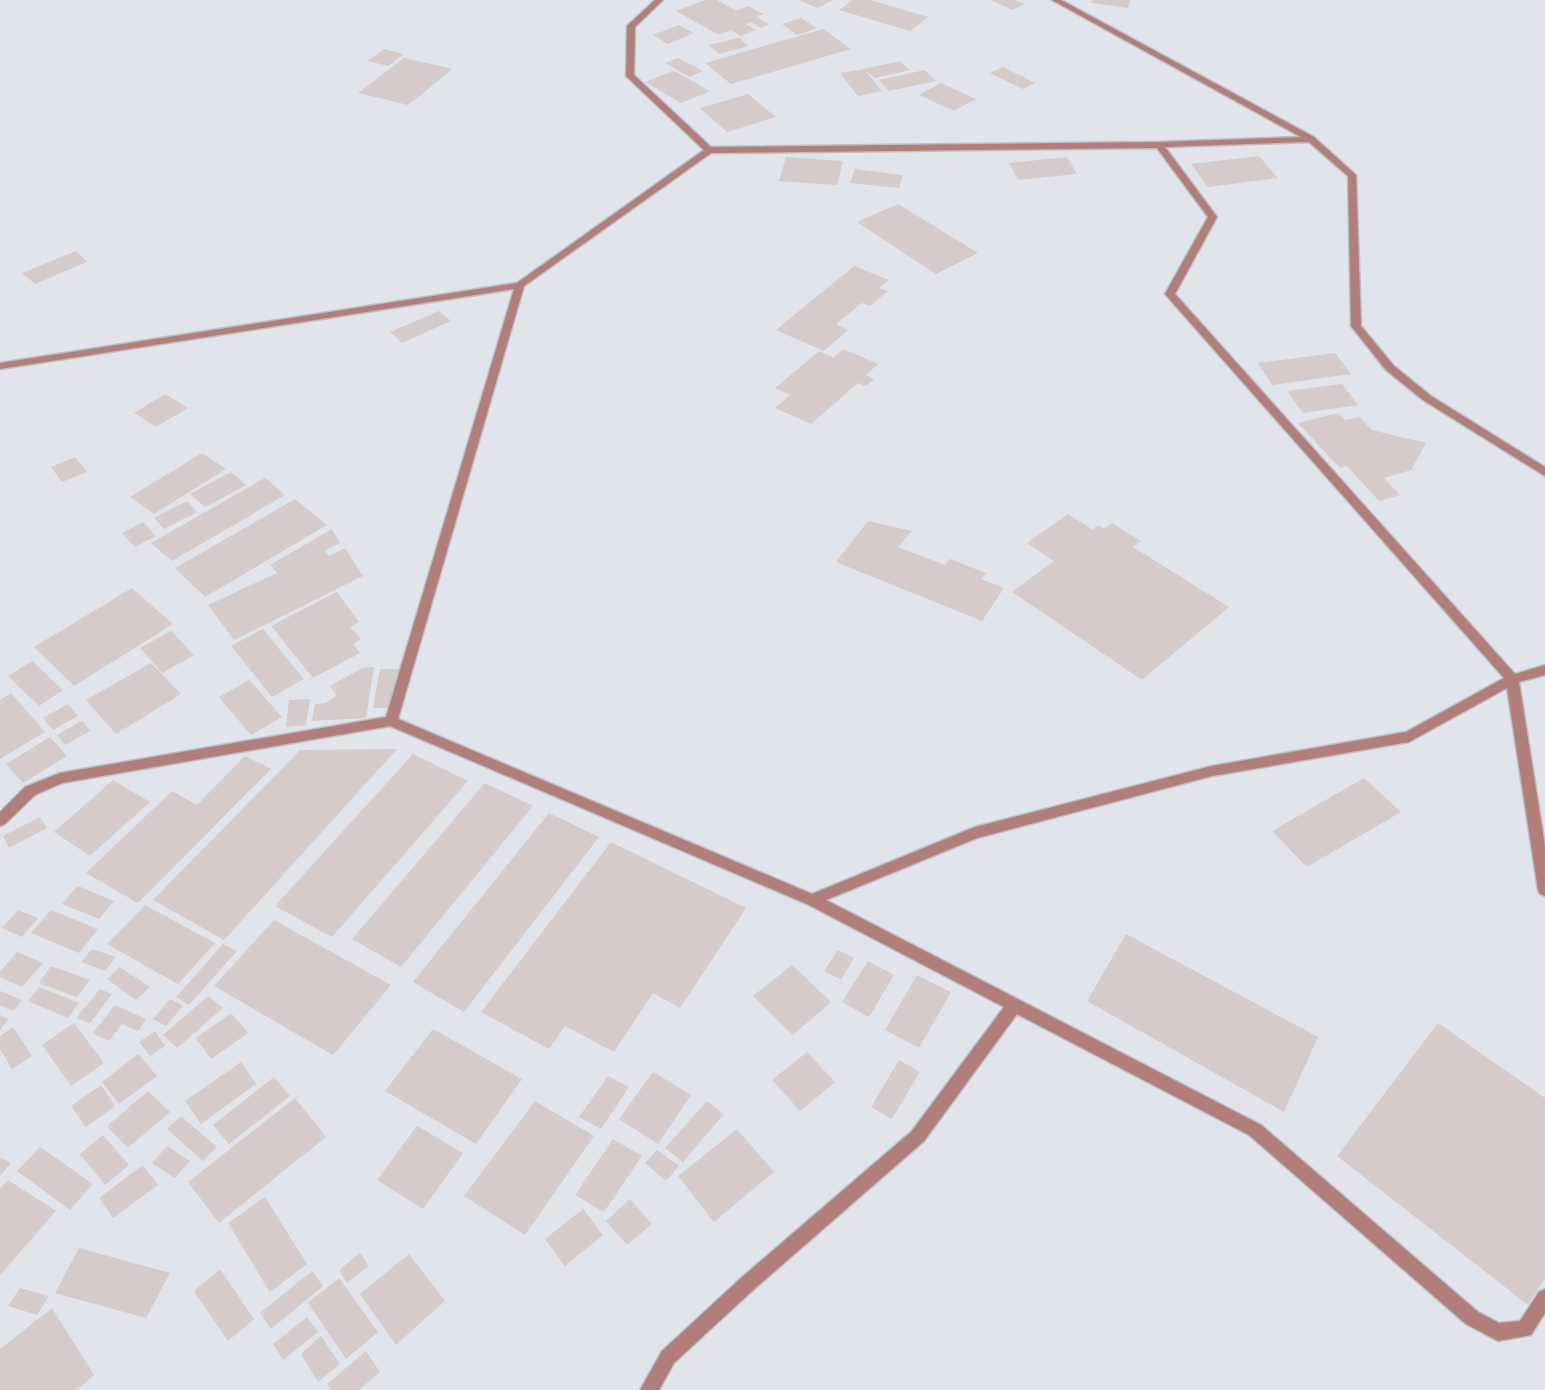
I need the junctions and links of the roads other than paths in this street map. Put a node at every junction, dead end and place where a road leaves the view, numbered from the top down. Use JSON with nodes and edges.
{"nodes":[{"id":1,"x":659,"y":0,"type":"edge"},
{"id":2,"x":1056,"y":0,"type":"edge"},
{"id":3,"x":1311,"y":139,"type":"junction"},
{"id":4,"x":1159,"y":145,"type":"junction"},
{"id":5,"x":709,"y":150,"type":"junction"},
{"id":6,"x":520,"y":285,"type":"junction"},
{"id":7,"x":0,"y":366,"type":"edge"},
{"id":8,"x":1545,"y":472,"type":"edge"},
{"id":9,"x":1545,"y":670,"type":"edge"},
{"id":10,"x":1512,"y":679,"type":"junction"},
{"id":11,"x":391,"y":721,"type":"junction"},
{"id":12,"x":0,"y":820,"type":"edge"},
{"id":13,"x":1545,"y":890,"type":"edge"},
{"id":14,"x":812,"y":900,"type":"junction"},
{"id":15,"x":1014,"y":1006,"type":"junction"},
{"id":16,"x":1545,"y":1298,"type":"edge"},
{"id":17,"x":649,"y":1390,"type":"edge"}],
"edges":[{"from":1,"to":5,"type":"street"},
{"from":2,"to":3,"type":"street"},
{"from":3,"to":4,"type":"street"},
{"from":3,"to":8,"type":"street"},
{"from":4,"to":5,"type":"street"},
{"from":4,"to":10,"type":"street"},
{"from":5,"to":6,"type":"street"},
{"from":6,"to":7,"type":"street"},
{"from":6,"to":11,"type":"street"},
{"from":9,"to":10,"type":"street"},
{"from":10,"to":13,"type":"street"},
{"from":10,"to":14,"type":"street"},
{"from":11,"to":12,"type":"street"},
{"from":11,"to":14,"type":"street"},
{"from":14,"to":15,"type":"street"},
{"from":15,"to":16,"type":"street"},
{"from":15,"to":17,"type":"street"}]}
